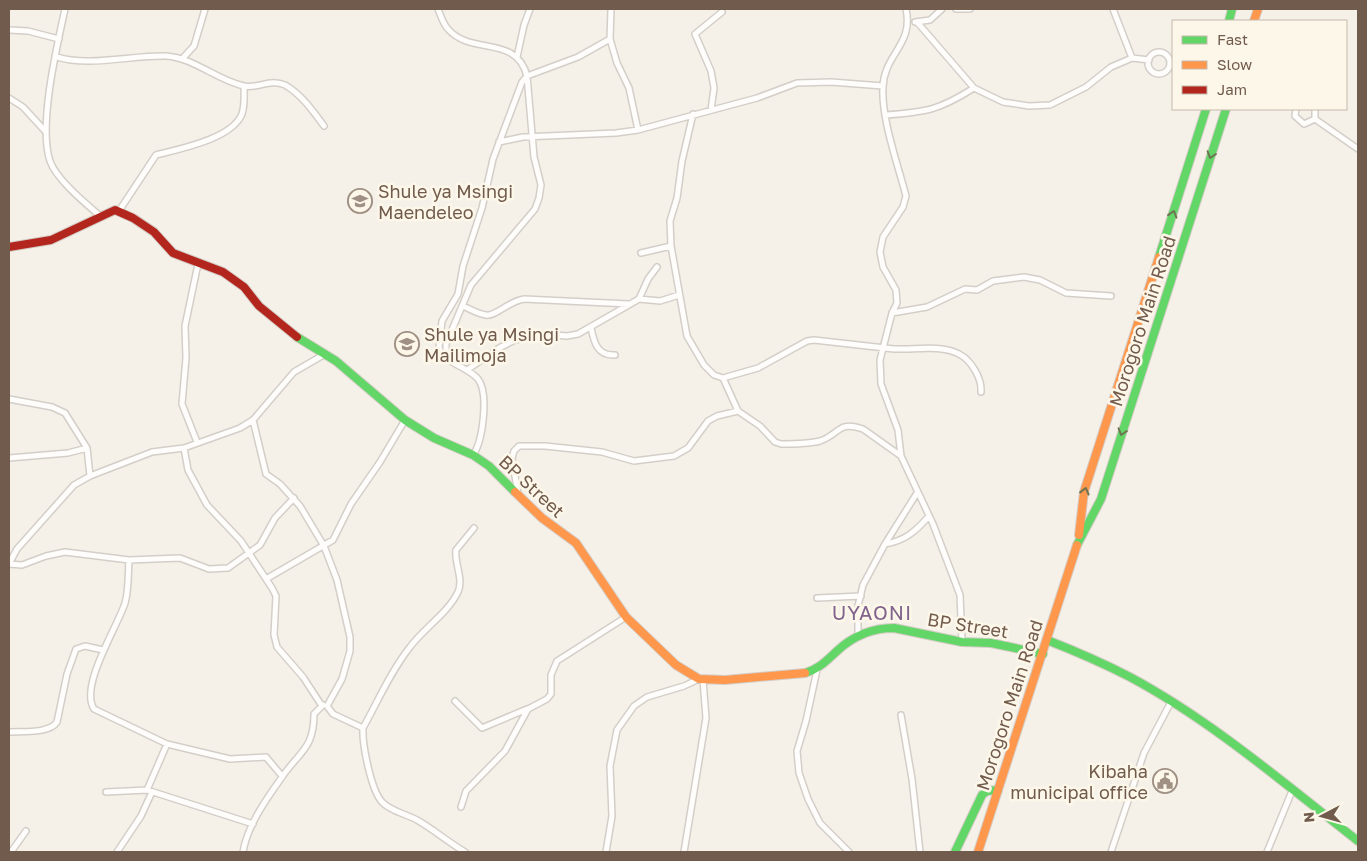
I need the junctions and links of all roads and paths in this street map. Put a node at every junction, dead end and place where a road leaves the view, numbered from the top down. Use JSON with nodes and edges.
{"nodes":[{"id":1,"x":65,"y":9,"type":"edge"},
{"id":2,"x":205,"y":9,"type":"edge"},
{"id":3,"x":438,"y":9,"type":"edge"},
{"id":4,"x":530,"y":9,"type":"edge"},
{"id":5,"x":611,"y":9,"type":"edge"},
{"id":6,"x":906,"y":9,"type":"edge"},
{"id":7,"x":942,"y":9,"type":"edge"},
{"id":8,"x":956,"y":9,"type":"edge"},
{"id":9,"x":970,"y":9,"type":"edge"},
{"id":10,"x":1113,"y":9,"type":"edge"},
{"id":11,"x":722,"y":12,"type":"dead end"},
{"id":12,"x":909,"y":22,"type":"junction"},
{"id":13,"x":917,"y":22,"type":"junction"},
{"id":14,"x":9,"y":30,"type":"edge"},
{"id":15,"x":59,"y":39,"type":"junction"},
{"id":16,"x":610,"y":39,"type":"junction"},
{"id":17,"x":56,"y":57,"type":"junction"},
{"id":18,"x":518,"y":57,"type":"junction"},
{"id":19,"x":1132,"y":58,"type":"junction"},
{"id":20,"x":182,"y":60,"type":"junction"},
{"id":21,"x":1149,"y":60,"type":"junction"},
{"id":22,"x":1172,"y":63,"type":"edge"},
{"id":23,"x":527,"y":76,"type":"junction"},
{"id":24,"x":244,"y":86,"type":"junction"},
{"id":25,"x":883,"y":86,"type":"junction"},
{"id":26,"x":974,"y":88,"type":"junction"},
{"id":27,"x":9,"y":98,"type":"edge"},
{"id":28,"x":711,"y":110,"type":"junction"},
{"id":29,"x":1206,"y":110,"type":"edge"},
{"id":30,"x":1226,"y":110,"type":"edge"},
{"id":31,"x":1296,"y":110,"type":"edge"},
{"id":32,"x":1315,"y":110,"type":"edge"},
{"id":33,"x":693,"y":114,"type":"junction"},
{"id":34,"x":886,"y":115,"type":"junction"},
{"id":35,"x":1315,"y":119,"type":"junction"},
{"id":36,"x":324,"y":126,"type":"dead end"},
{"id":37,"x":638,"y":130,"type":"junction"},
{"id":38,"x":46,"y":132,"type":"junction"},
{"id":39,"x":532,"y":137,"type":"junction"},
{"id":40,"x":499,"y":142,"type":"junction"},
{"id":41,"x":1358,"y":149,"type":"edge"},
{"id":42,"x":119,"y":211,"type":"junction"},
{"id":43,"x":99,"y":215,"type":"junction"},
{"id":44,"x":671,"y":246,"type":"junction"},
{"id":45,"x":9,"y":247,"type":"edge"},
{"id":46,"x":641,"y":253,"type":"dead end"},
{"id":47,"x":198,"y":264,"type":"junction"},
{"id":48,"x":657,"y":267,"type":"dead end"},
{"id":49,"x":679,"y":295,"type":"junction"},
{"id":50,"x":1111,"y":296,"type":"dead end"},
{"id":51,"x":639,"y":299,"type":"junction"},
{"id":52,"x":630,"y":304,"type":"junction"},
{"id":53,"x":463,"y":306,"type":"junction"},
{"id":54,"x":892,"y":313,"type":"junction"},
{"id":55,"x":591,"y":328,"type":"junction"},
{"id":56,"x":883,"y":347,"type":"junction"},
{"id":57,"x":325,"y":354,"type":"junction"},
{"id":58,"x":615,"y":355,"type":"dead end"},
{"id":59,"x":446,"y":358,"type":"junction"},
{"id":60,"x":467,"y":370,"type":"junction"},
{"id":61,"x":723,"y":378,"type":"junction"},
{"id":62,"x":981,"y":392,"type":"dead end"},
{"id":63,"x":9,"y":399,"type":"edge"},
{"id":64,"x":738,"y":411,"type":"junction"},
{"id":65,"x":254,"y":420,"type":"junction"},
{"id":66,"x":405,"y":420,"type":"junction"},
{"id":67,"x":197,"y":442,"type":"junction"},
{"id":68,"x":87,"y":448,"type":"junction"},
{"id":69,"x":184,"y":448,"type":"junction"},
{"id":70,"x":473,"y":455,"type":"junction"},
{"id":71,"x":901,"y":456,"type":"junction"},
{"id":72,"x":9,"y":458,"type":"edge"},
{"id":73,"x":90,"y":476,"type":"junction"},
{"id":74,"x":917,"y":493,"type":"junction"},
{"id":75,"x":518,"y":495,"type":"junction"},
{"id":76,"x":294,"y":498,"type":"junction"},
{"id":77,"x":929,"y":516,"type":"junction"},
{"id":78,"x":474,"y":528,"type":"dead end"},
{"id":79,"x":1079,"y":539,"type":"junction"},
{"id":80,"x":885,"y":544,"type":"junction"},
{"id":81,"x":324,"y":546,"type":"junction"},
{"id":82,"x":249,"y":555,"type":"junction"},
{"id":83,"x":129,"y":560,"type":"junction"},
{"id":84,"x":9,"y":564,"type":"edge"},
{"id":85,"x":266,"y":579,"type":"junction"},
{"id":86,"x":861,"y":596,"type":"junction"},
{"id":87,"x":817,"y":598,"type":"dead end"},
{"id":88,"x":626,"y":617,"type":"junction"},
{"id":89,"x":858,"y":635,"type":"junction"},
{"id":90,"x":1047,"y":640,"type":"junction"},
{"id":91,"x":962,"y":642,"type":"junction"},
{"id":92,"x":103,"y":650,"type":"junction"},
{"id":93,"x":1043,"y":654,"type":"junction"},
{"id":94,"x":817,"y":670,"type":"junction"},
{"id":95,"x":701,"y":679,"type":"junction"},
{"id":96,"x":314,"y":698,"type":"junction"},
{"id":97,"x":455,"y":701,"type":"dead end"},
{"id":98,"x":328,"y":702,"type":"junction"},
{"id":99,"x":1171,"y":702,"type":"junction"},
{"id":100,"x":322,"y":706,"type":"junction"},
{"id":101,"x":528,"y":709,"type":"junction"},
{"id":102,"x":316,"y":710,"type":"junction"},
{"id":103,"x":901,"y":715,"type":"dead end"},
{"id":104,"x":363,"y":728,"type":"junction"},
{"id":105,"x":9,"y":732,"type":"edge"},
{"id":106,"x":167,"y":744,"type":"junction"},
{"id":107,"x":282,"y":776,"type":"junction"},
{"id":108,"x":998,"y":790,"type":"junction"},
{"id":109,"x":150,"y":791,"type":"junction"},
{"id":110,"x":1292,"y":791,"type":"junction"},
{"id":111,"x":106,"y":792,"type":"dead end"},
{"id":112,"x":460,"y":807,"type":"dead end"},
{"id":113,"x":253,"y":824,"type":"junction"},
{"id":114,"x":26,"y":832,"type":"dead end"},
{"id":115,"x":1358,"y":841,"type":"edge"},
{"id":116,"x":11,"y":852,"type":"edge"},
{"id":117,"x":117,"y":852,"type":"edge"},
{"id":118,"x":243,"y":852,"type":"edge"},
{"id":119,"x":465,"y":852,"type":"edge"},
{"id":120,"x":606,"y":852,"type":"edge"},
{"id":121,"x":684,"y":852,"type":"edge"},
{"id":122,"x":849,"y":852,"type":"edge"},
{"id":123,"x":920,"y":852,"type":"edge"},
{"id":124,"x":955,"y":852,"type":"edge"},
{"id":125,"x":978,"y":852,"type":"edge"},
{"id":126,"x":1111,"y":852,"type":"edge"},
{"id":127,"x":1268,"y":852,"type":"edge"}],
"edges":[{"from":1,"to":15,"type":"street"},
{"from":2,"to":20,"type":"street"},
{"from":3,"to":18,"type":"street"},
{"from":4,"to":18,"type":"street"},
{"from":5,"to":16,"type":"street"},
{"from":6,"to":12,"type":"street"},
{"from":7,"to":13,"type":"street"},
{"from":8,"to":9,"type":"street"},
{"from":10,"to":19,"type":"street"},
{"from":11,"to":28,"type":"street"},
{"from":12,"to":13,"type":"street"},
{"from":12,"to":25,"type":"street"},
{"from":13,"to":26,"type":"street"},
{"from":14,"to":15,"type":"street"},
{"from":15,"to":17,"type":"street"},
{"from":16,"to":23,"type":"street"},
{"from":16,"to":37,"type":"street"},
{"from":17,"to":20,"type":"street"},
{"from":17,"to":38,"type":"street"},
{"from":18,"to":23,"type":"street"},
{"from":19,"to":21,"type":"street"},
{"from":19,"to":26,"type":"street"},
{"from":20,"to":24,"type":"street"},
{"from":21,"to":22,"type":"street"},
{"from":21,"to":22,"type":"street"},
{"from":23,"to":39,"type":"street"},
{"from":23,"to":40,"type":"street"},
{"from":24,"to":36,"type":"street"},
{"from":24,"to":42,"type":"street"},
{"from":25,"to":28,"type":"street"},
{"from":25,"to":34,"type":"street"},
{"from":26,"to":34,"type":"street"},
{"from":27,"to":38,"type":"street"},
{"from":28,"to":33,"type":"street"},
{"from":79,"to":29,"type":"main road","name":"Morogoro Main Road","one_way":true},
{"from":30,"to":79,"type":"main road","name":"Morogoro Main Road","one_way":true},
{"from":31,"to":35,"type":"street"},
{"from":32,"to":35,"type":"street"},
{"from":33,"to":37,"type":"street"},
{"from":33,"to":44,"type":"street"},
{"from":34,"to":54,"type":"street"},
{"from":35,"to":41,"type":"street"},
{"from":37,"to":39,"type":"street"},
{"from":38,"to":43,"type":"street"},
{"from":39,"to":40,"type":"street"},
{"from":39,"to":53,"type":"street"},
{"from":40,"to":59,"type":"street"},
{"from":42,"to":43,"type":"main road"},
{"from":42,"to":47,"type":"main road","name":"BP Street"},
{"from":43,"to":45,"type":"main road"},
{"from":44,"to":46,"type":"street"},
{"from":44,"to":49,"type":"street"},
{"from":47,"to":57,"type":"main road","name":"BP Street"},
{"from":47,"to":67,"type":"street"},
{"from":48,"to":51,"type":"street"},
{"from":49,"to":51,"type":"street"},
{"from":49,"to":61,"type":"street"},
{"from":50,"to":54,"type":"street"},
{"from":51,"to":52,"type":"street"},
{"from":52,"to":53,"type":"street"},
{"from":52,"to":55,"type":"street"},
{"from":53,"to":59,"type":"street"},
{"from":54,"to":56,"type":"street"},
{"from":55,"to":58,"type":"street"},
{"from":55,"to":60,"type":"street"},
{"from":56,"to":61,"type":"street"},
{"from":56,"to":62,"type":"street"},
{"from":56,"to":71,"type":"street"},
{"from":57,"to":65,"type":"street"},
{"from":57,"to":66,"type":"main road","name":"BP Street"},
{"from":59,"to":60,"type":"street"},
{"from":60,"to":70,"type":"street"},
{"from":61,"to":64,"type":"street"},
{"from":63,"to":68,"type":"street"},
{"from":64,"to":71,"type":"street"},
{"from":64,"to":75,"type":"street"},
{"from":65,"to":67,"type":"street"},
{"from":65,"to":76,"type":"street"},
{"from":66,"to":70,"type":"main road","name":"BP Street"},
{"from":66,"to":81,"type":"street"},
{"from":67,"to":69,"type":"street"},
{"from":68,"to":72,"type":"street"},
{"from":68,"to":73,"type":"street"},
{"from":69,"to":73,"type":"street"},
{"from":69,"to":82,"type":"street"},
{"from":70,"to":75,"type":"main road","name":"BP Street"},
{"from":71,"to":74,"type":"street"},
{"from":73,"to":84,"type":"street"},
{"from":74,"to":77,"type":"street"},
{"from":74,"to":80,"type":"street"},
{"from":75,"to":88,"type":"main road","name":"BP Street"},
{"from":76,"to":81,"type":"street"},
{"from":76,"to":82,"type":"street"},
{"from":77,"to":80,"type":"street"},
{"from":77,"to":91,"type":"street"},
{"from":78,"to":104,"type":"street"},
{"from":79,"to":90,"type":"main road","name":"Morogoro Main Road"},
{"from":80,"to":86,"type":"street"},
{"from":81,"to":85,"type":"street"},
{"from":81,"to":98,"type":"street"},
{"from":82,"to":83,"type":"street"},
{"from":82,"to":85,"type":"street"},
{"from":83,"to":84,"type":"street"},
{"from":83,"to":92,"type":"street"},
{"from":85,"to":96,"type":"street"},
{"from":86,"to":87,"type":"street"},
{"from":86,"to":89,"type":"street"},
{"from":88,"to":95,"type":"main road","name":"BP Street"},
{"from":88,"to":101,"type":"street"},
{"from":89,"to":91,"type":"main road","name":"BP Street"},
{"from":89,"to":94,"type":"main road","name":"BP Street"},
{"from":90,"to":93,"type":"main road","name":"Morogoro Main Road"},
{"from":90,"to":99,"type":"main road"},
{"from":91,"to":93,"type":"main road","name":"BP Street"},
{"from":92,"to":105,"type":"street"},
{"from":92,"to":106,"type":"street"},
{"from":93,"to":108,"type":"main road","name":"Morogoro Main Road"},
{"from":94,"to":95,"type":"main road"},
{"from":94,"to":122,"type":"street"},
{"from":95,"to":120,"type":"street"},
{"from":95,"to":121,"type":"street"},
{"from":96,"to":100,"type":"street"},
{"from":96,"to":102,"type":"street"},
{"from":97,"to":101,"type":"street"},
{"from":98,"to":100,"type":"street"},
{"from":98,"to":104,"type":"street"},
{"from":99,"to":110,"type":"main road"},
{"from":99,"to":126,"type":"street"},
{"from":100,"to":102,"type":"street"},
{"from":101,"to":112,"type":"street"},
{"from":102,"to":107,"type":"street"},
{"from":103,"to":123,"type":"street"},
{"from":104,"to":119,"type":"street"},
{"from":106,"to":107,"type":"street"},
{"from":106,"to":109,"type":"street"},
{"from":107,"to":113,"type":"street"},
{"from":108,"to":124,"type":"main road"},
{"from":108,"to":125,"type":"main road","name":"Morogoro Main Road"},
{"from":109,"to":111,"type":"street"},
{"from":109,"to":113,"type":"street"},
{"from":109,"to":117,"type":"street"},
{"from":110,"to":115,"type":"main road"},
{"from":110,"to":127,"type":"street"},
{"from":113,"to":118,"type":"street"},
{"from":114,"to":116,"type":"street"}]}
